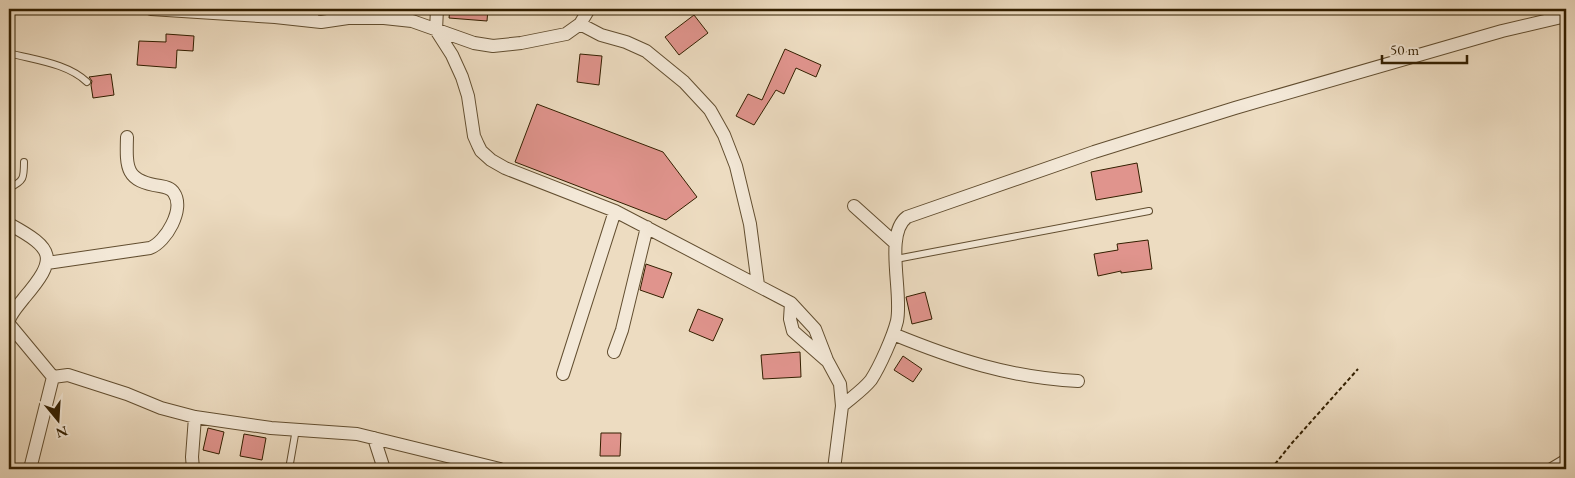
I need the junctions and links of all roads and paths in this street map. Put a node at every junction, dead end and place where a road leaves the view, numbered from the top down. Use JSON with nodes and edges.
{"nodes":[{"id":1,"x":151,"y":9,"type":"edge"},
{"id":2,"x":438,"y":9,"type":"edge"},
{"id":3,"x":589,"y":9,"type":"edge"},
{"id":4,"x":315,"y":15,"type":"edge"},
{"id":5,"x":1566,"y":16,"type":"edge"},
{"id":6,"x":580,"y":24,"type":"junction"},
{"id":7,"x":436,"y":30,"type":"junction"},
{"id":8,"x":9,"y":53,"type":"edge"},
{"id":9,"x":86,"y":82,"type":"dead end"},
{"id":10,"x":127,"y":137,"type":"dead end"},
{"id":11,"x":24,"y":162,"type":"dead end"},
{"id":12,"x":9,"y":188,"type":"edge"},
{"id":13,"x":854,"y":206,"type":"dead end"},
{"id":14,"x":616,"y":211,"type":"junction"},
{"id":15,"x":1149,"y":211,"type":"dead end"},
{"id":16,"x":9,"y":224,"type":"edge"},
{"id":17,"x":647,"y":227,"type":"junction"},
{"id":18,"x":894,"y":242,"type":"junction"},
{"id":19,"x":896,"y":260,"type":"junction"},
{"id":20,"x":47,"y":263,"type":"junction"},
{"id":21,"x":758,"y":285,"type":"junction"},
{"id":22,"x":791,"y":303,"type":"junction"},
{"id":23,"x":9,"y":322,"type":"edge"},
{"id":24,"x":893,"y":334,"type":"junction"},
{"id":25,"x":614,"y":352,"type":"dead end"},
{"id":26,"x":826,"y":360,"type":"junction"},
{"id":27,"x":1358,"y":369,"type":"dead end"},
{"id":28,"x":563,"y":374,"type":"dead end"},
{"id":29,"x":53,"y":377,"type":"junction"},
{"id":30,"x":1078,"y":381,"type":"dead end"},
{"id":31,"x":842,"y":406,"type":"junction"},
{"id":32,"x":194,"y":417,"type":"junction"},
{"id":33,"x":296,"y":429,"type":"junction"},
{"id":34,"x":374,"y":438,"type":"junction"},
{"id":35,"x":1566,"y":457,"type":"edge"},
{"id":36,"x":30,"y":469,"type":"edge"},
{"id":37,"x":193,"y":469,"type":"edge"},
{"id":38,"x":288,"y":469,"type":"edge"},
{"id":39,"x":384,"y":469,"type":"edge"},
{"id":40,"x":500,"y":469,"type":"edge"},
{"id":41,"x":834,"y":469,"type":"edge"},
{"id":42,"x":1271,"y":469,"type":"edge"},
{"id":43,"x":1546,"y":469,"type":"edge"}],
"edges":[{"from":1,"to":4,"type":"street"},
{"from":2,"to":7,"type":"street"},
{"from":3,"to":6,"type":"street"},
{"from":4,"to":7,"type":"street"},
{"from":5,"to":18,"type":"street"},
{"from":6,"to":7,"type":"street"},
{"from":6,"to":21,"type":"street"},
{"from":7,"to":14,"type":"street"},
{"from":8,"to":9,"type":"lane"},
{"from":10,"to":20,"type":"street"},
{"from":11,"to":12,"type":"lane"},
{"from":13,"to":18,"type":"street"},
{"from":14,"to":17,"type":"street"},
{"from":14,"to":28,"type":"street"},
{"from":15,"to":19,"type":"lane"},
{"from":16,"to":20,"type":"street"},
{"from":17,"to":21,"type":"street"},
{"from":17,"to":25,"type":"street"},
{"from":18,"to":19,"type":"street"},
{"from":19,"to":24,"type":"street"},
{"from":20,"to":23,"type":"street"},
{"from":21,"to":22,"type":"street"},
{"from":22,"to":26,"type":"street"},
{"from":22,"to":26,"type":"street"},
{"from":23,"to":29,"type":"street"},
{"from":24,"to":30,"type":"street"},
{"from":24,"to":31,"type":"street"},
{"from":26,"to":31,"type":"street"},
{"from":27,"to":42,"type":"path"},
{"from":29,"to":32,"type":"street"},
{"from":29,"to":36,"type":"street"},
{"from":31,"to":41,"type":"street"},
{"from":32,"to":33,"type":"street"},
{"from":32,"to":37,"type":"street"},
{"from":33,"to":34,"type":"street"},
{"from":33,"to":38,"type":"lane"},
{"from":34,"to":39,"type":"street"},
{"from":34,"to":40,"type":"street"},
{"from":35,"to":43,"type":"lane"}]}
